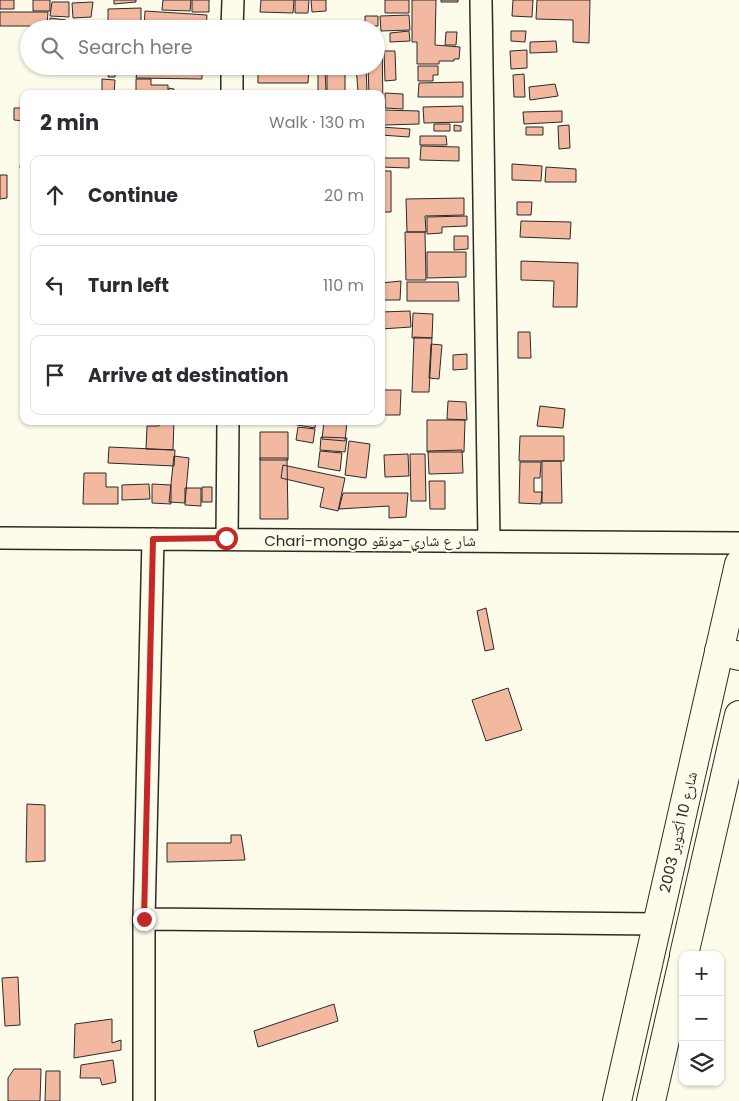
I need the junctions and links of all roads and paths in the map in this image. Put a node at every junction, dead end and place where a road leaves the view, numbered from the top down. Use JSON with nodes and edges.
{"nodes":[{"id":1,"x":233,"y":0,"type":"edge"},
{"id":2,"x":481,"y":0,"type":"edge"},
{"id":3,"x":232,"y":20,"type":"edge"},
{"id":4,"x":232,"y":75,"type":"edge"},
{"id":5,"x":232,"y":90,"type":"edge"},
{"id":6,"x":228,"y":425,"type":"edge"},
{"id":7,"x":0,"y":538,"type":"edge"},
{"id":8,"x":226,"y":538,"type":"junction"},
{"id":9,"x":153,"y":539,"type":"junction"},
{"id":10,"x":489,"y":540,"type":"junction"},
{"id":11,"x":739,"y":543,"type":"edge"},
{"id":12,"x":739,"y":564,"type":"edge"},
{"id":13,"x":729,"y":653,"type":"edge"},
{"id":14,"x":739,"y":714,"type":"edge"},
{"id":15,"x":144,"y":919,"type":"junction"},
{"id":16,"x":657,"y":924,"type":"junction"},
{"id":17,"x":685,"y":951,"type":"edge"},
{"id":18,"x":679,"y":979,"type":"edge"},
{"id":19,"x":144,"y":1101,"type":"edge"},
{"id":20,"x":617,"y":1101,"type":"edge"},
{"id":21,"x":651,"y":1101,"type":"edge"}],
"edges":[{"from":1,"to":3,"type":"street"},
{"from":2,"to":10,"type":"street"},
{"from":4,"to":5,"type":"street"},
{"from":6,"to":8,"type":"street"},
{"from":7,"to":9,"type":"street","name":"Chari-mongo شار ع شاري-مونقو"},
{"from":8,"to":9,"type":"street","name":"Chari-mongo شار ع شاري-مونقو"},
{"from":8,"to":10,"type":"street","name":"Chari-mongo شار ع شاري-مونقو"},
{"from":9,"to":15,"type":"street"},
{"from":10,"to":11,"type":"street","name":"Chari-mongo شار ع شاري-مونقو"},
{"from":12,"to":13,"type":"highway","name":"شارع 10 أكتوبر 2003"},
{"from":13,"to":16,"type":"highway","name":"شارع 10 أكتوبر 2003"},
{"from":14,"to":17,"type":"highway"},
{"from":15,"to":16,"type":"street"},
{"from":15,"to":19,"type":"street"},
{"from":16,"to":20,"type":"highway","name":"شارع 10 أكتوبر 2003"},
{"from":18,"to":21,"type":"highway"}]}
